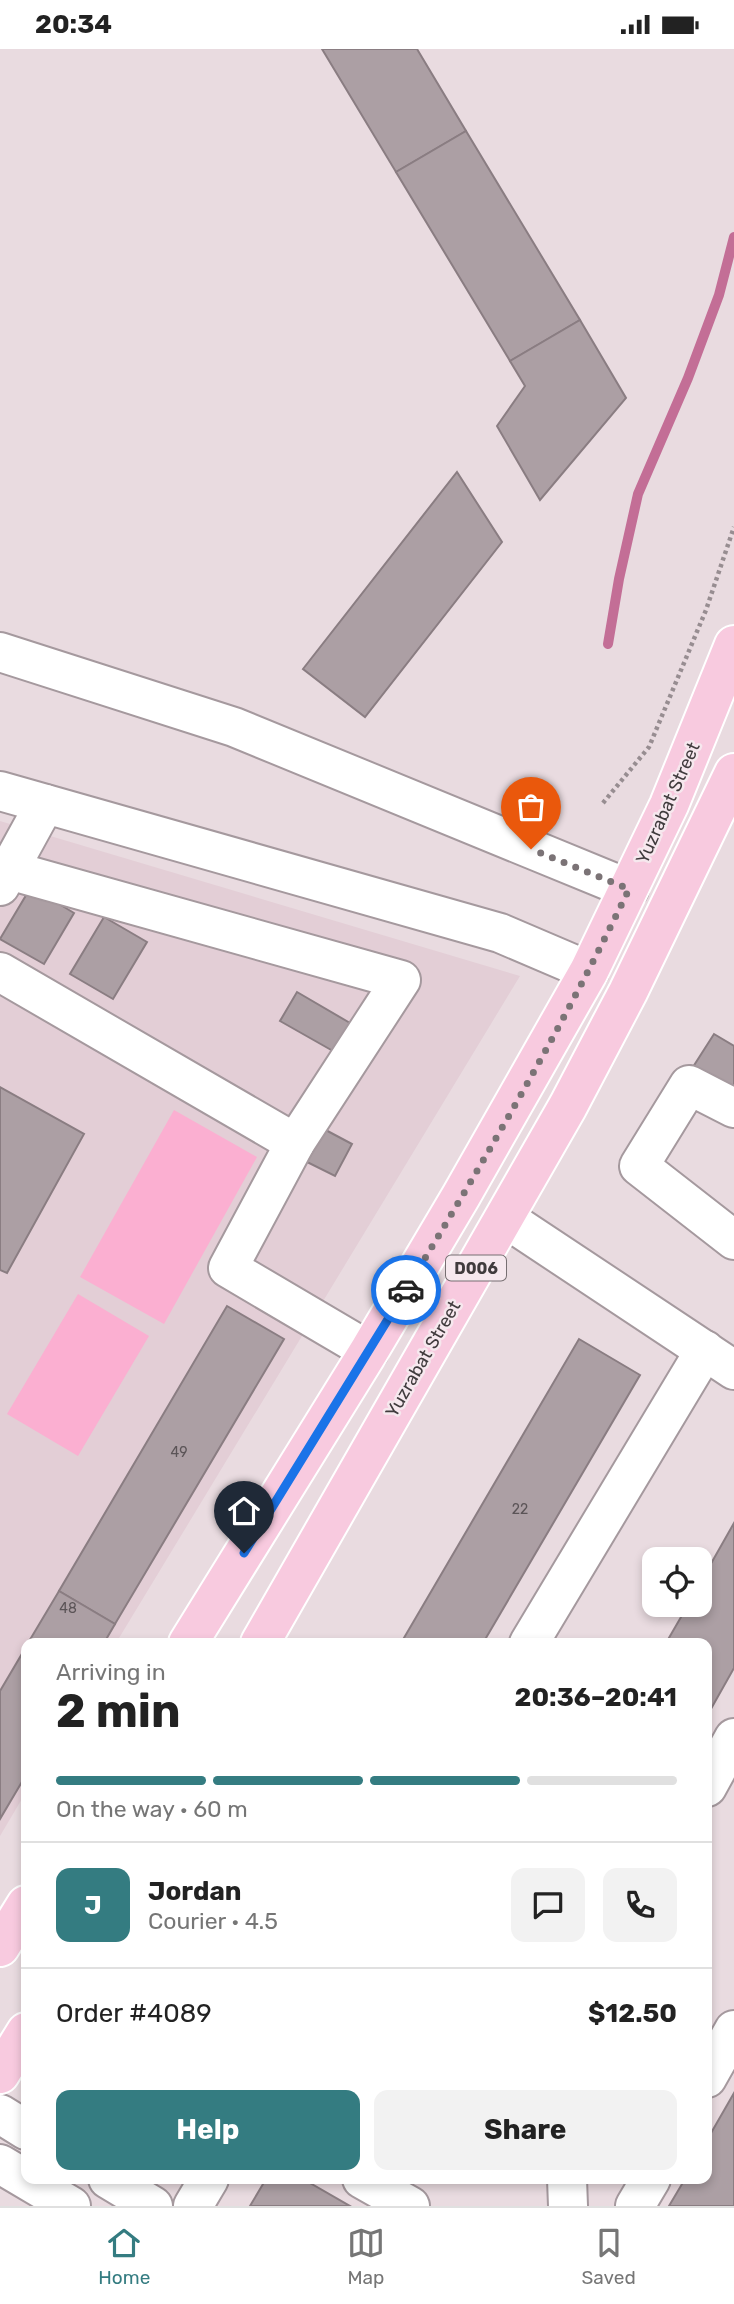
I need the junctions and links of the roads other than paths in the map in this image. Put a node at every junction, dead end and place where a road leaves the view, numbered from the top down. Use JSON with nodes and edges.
{"nodes":[{"id":1,"x":734,"y":645,"type":"edge"},
{"id":2,"x":0,"y":652,"type":"edge"},
{"id":3,"x":734,"y":773,"type":"edge"},
{"id":4,"x":0,"y":791,"type":"edge"},
{"id":5,"x":45,"y":804,"type":"junction"},
{"id":6,"x":4,"y":878,"type":"edge"},
{"id":7,"x":629,"y":889,"type":"junction"},
{"id":8,"x":589,"y":971,"type":"junction"},
{"id":9,"x":0,"y":972,"type":"edge"},
{"id":10,"x":734,"y":1108,"type":"edge"},
{"id":11,"x":295,"y":1143,"type":"junction"},
{"id":12,"x":505,"y":1218,"type":"junction"},
{"id":13,"x":734,"y":1240,"type":"edge"},
{"id":14,"x":369,"y":1351,"type":"junction"},
{"id":15,"x":719,"y":1360,"type":"edge"},
{"id":16,"x":191,"y":1638,"type":"edge"},
{"id":17,"x":263,"y":1638,"type":"edge"},
{"id":18,"x":532,"y":1638,"type":"edge"},
{"id":19,"x":734,"y":1738,"type":"edge"},
{"id":20,"x":712,"y":1778,"type":"edge"},
{"id":21,"x":21,"y":1913,"type":"edge"},
{"id":22,"x":0,"y":1947,"type":"edge"},
{"id":23,"x":734,"y":2030,"type":"edge"},
{"id":24,"x":21,"y":2040,"type":"edge"},
{"id":25,"x":712,"y":2069,"type":"edge"},
{"id":26,"x":0,"y":2074,"type":"edge"},
{"id":27,"x":0,"y":2114,"type":"edge"},
{"id":28,"x":21,"y":2127,"type":"edge"},
{"id":29,"x":0,"y":2164,"type":"edge"},
{"id":30,"x":21,"y":2176,"type":"edge"},
{"id":31,"x":34,"y":2184,"type":"edge"},
{"id":32,"x":116,"y":2184,"type":"edge"},
{"id":33,"x":206,"y":2184,"type":"edge"},
{"id":34,"x":371,"y":2184,"type":"edge"},
{"id":35,"x":567,"y":2184,"type":"edge"},
{"id":36,"x":647,"y":2184,"type":"edge"},
{"id":37,"x":71,"y":2206,"type":"edge"},
{"id":38,"x":153,"y":2206,"type":"edge"},
{"id":39,"x":193,"y":2206,"type":"edge"},
{"id":40,"x":410,"y":2206,"type":"edge"},
{"id":41,"x":568,"y":2206,"type":"edge"},
{"id":42,"x":635,"y":2206,"type":"edge"}],
"edges":[{"from":1,"to":7,"type":"main road","name":"Yuzrabat Street","number":"D006"},
{"from":2,"to":7,"type":"street"},
{"from":3,"to":12,"type":"main road","name":"Yuzrabat Street","number":"D006"},
{"from":4,"to":5,"type":"street"},
{"from":5,"to":6,"type":"street"},
{"from":5,"to":8,"type":"street"},
{"from":6,"to":11,"type":"street"},
{"from":7,"to":8,"type":"main road","name":"Yuzrabat Street","number":"D006"},
{"from":8,"to":14,"type":"main road","name":"Yuzrabat Street","number":"D006"},
{"from":9,"to":11,"type":"street"},
{"from":10,"to":13,"type":"street"},
{"from":11,"to":14,"type":"street"},
{"from":12,"to":15,"type":"street"},
{"from":12,"to":17,"type":"main road","name":"Yuzrabat Street","number":"D006"},
{"from":14,"to":16,"type":"main road","name":"Yuzrabat Street","number":"D006"},
{"from":15,"to":18,"type":"street"},
{"from":19,"to":20,"type":"street"},
{"from":21,"to":22,"type":"main road"},
{"from":23,"to":25,"type":"street"},
{"from":24,"to":26,"type":"main road"},
{"from":27,"to":28,"type":"street"},
{"from":29,"to":30,"type":"street"},
{"from":31,"to":37,"type":"street"},
{"from":32,"to":38,"type":"street"},
{"from":33,"to":39,"type":"street"},
{"from":34,"to":40,"type":"street"},
{"from":35,"to":41,"type":"street"},
{"from":36,"to":42,"type":"street"}]}
